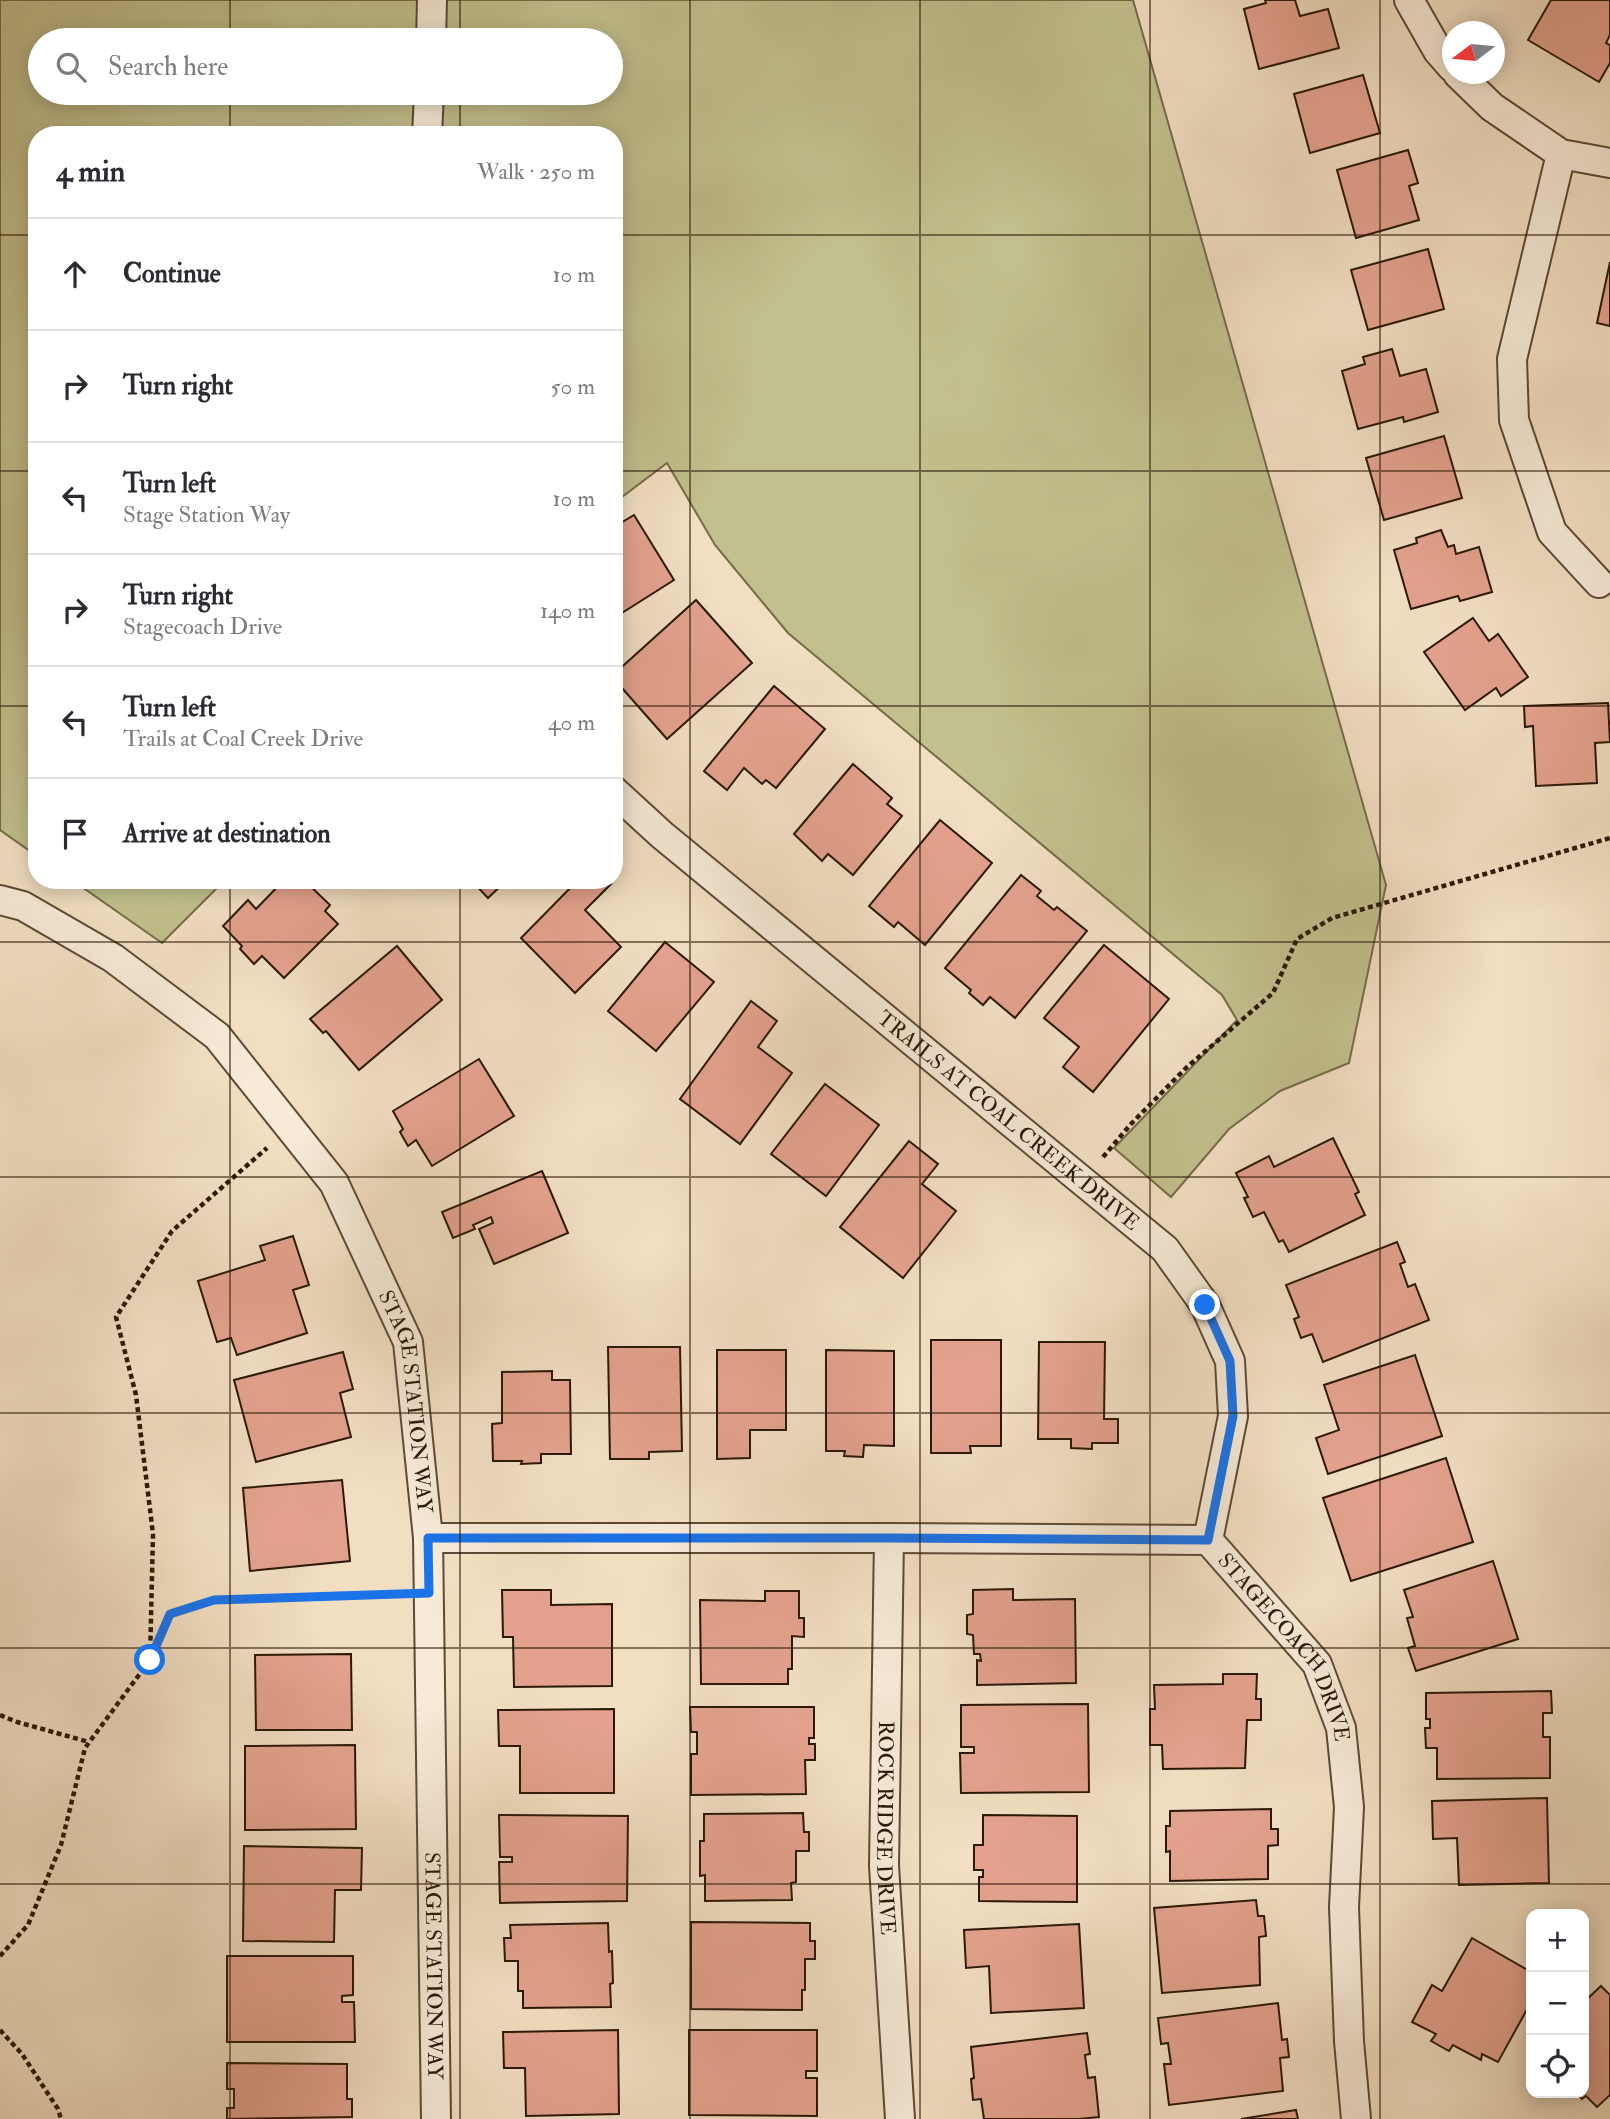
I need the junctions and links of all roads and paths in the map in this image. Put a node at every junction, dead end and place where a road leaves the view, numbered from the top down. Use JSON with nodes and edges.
{"nodes":[{"id":1,"x":432,"y":0,"type":"edge"},
{"id":2,"x":1409,"y":0,"type":"edge"},
{"id":3,"x":431,"y":28,"type":"edge"},
{"id":4,"x":1442,"y":54,"type":"edge"},
{"id":5,"x":1468,"y":84,"type":"edge"},
{"id":6,"x":428,"y":105,"type":"edge"},
{"id":7,"x":427,"y":126,"type":"edge"},
{"id":8,"x":1560,"y":154,"type":"junction"},
{"id":9,"x":1610,"y":163,"type":"edge"},
{"id":10,"x":1599,"y":583,"type":"dead end"},
{"id":11,"x":623,"y":799,"type":"edge"},
{"id":12,"x":1610,"y":838,"type":"edge"},
{"id":13,"x":0,"y":900,"type":"edge"},
{"id":14,"x":290,"y":1128,"type":"junction"},
{"id":15,"x":1083,"y":1181,"type":"junction"},
{"id":16,"x":428,"y":1538,"type":"junction"},
{"id":17,"x":889,"y":1538,"type":"junction"},
{"id":18,"x":1208,"y":1540,"type":"junction"},
{"id":19,"x":429,"y":1593,"type":"junction"},
{"id":20,"x":150,"y":1660,"type":"junction"},
{"id":21,"x":0,"y":1715,"type":"edge"},
{"id":22,"x":89,"y":1742,"type":"junction"},
{"id":23,"x":0,"y":1956,"type":"edge"},
{"id":24,"x":0,"y":2030,"type":"edge"},
{"id":25,"x":61,"y":2119,"type":"edge"},
{"id":26,"x":436,"y":2119,"type":"edge"},
{"id":27,"x":900,"y":2119,"type":"edge"},
{"id":28,"x":1356,"y":2119,"type":"edge"}],
"edges":[{"from":1,"to":3,"type":"street"},
{"from":2,"to":4,"type":"street"},
{"from":5,"to":8,"type":"street"},
{"from":6,"to":7,"type":"street"},
{"from":8,"to":9,"type":"street"},
{"from":8,"to":10,"type":"street"},
{"from":11,"to":15,"type":"street","name":"TRAILS AT COAL CREEK DRIVE"},
{"from":12,"to":15,"type":"path"},
{"from":13,"to":14,"type":"street","name":"STAGE STATION WAY"},
{"from":14,"to":16,"type":"street","name":"STAGE STATION WAY"},
{"from":14,"to":20,"type":"path"},
{"from":15,"to":18,"type":"street","name":"TRAILS AT COAL CREEK DRIVE"},
{"from":16,"to":17,"type":"street","name":"STAGECOACH DRIVE"},
{"from":16,"to":19,"type":"street","name":"STAGE STATION WAY"},
{"from":17,"to":18,"type":"street","name":"STAGECOACH DRIVE"},
{"from":17,"to":27,"type":"street","name":"ROCK RIDGE DRIVE"},
{"from":18,"to":28,"type":"street","name":"STAGECOACH DRIVE"},
{"from":19,"to":20,"type":"path"},
{"from":19,"to":26,"type":"street","name":"STAGE STATION WAY"},
{"from":20,"to":22,"type":"path"},
{"from":21,"to":22,"type":"path"},
{"from":22,"to":23,"type":"path"},
{"from":24,"to":25,"type":"path"}]}
